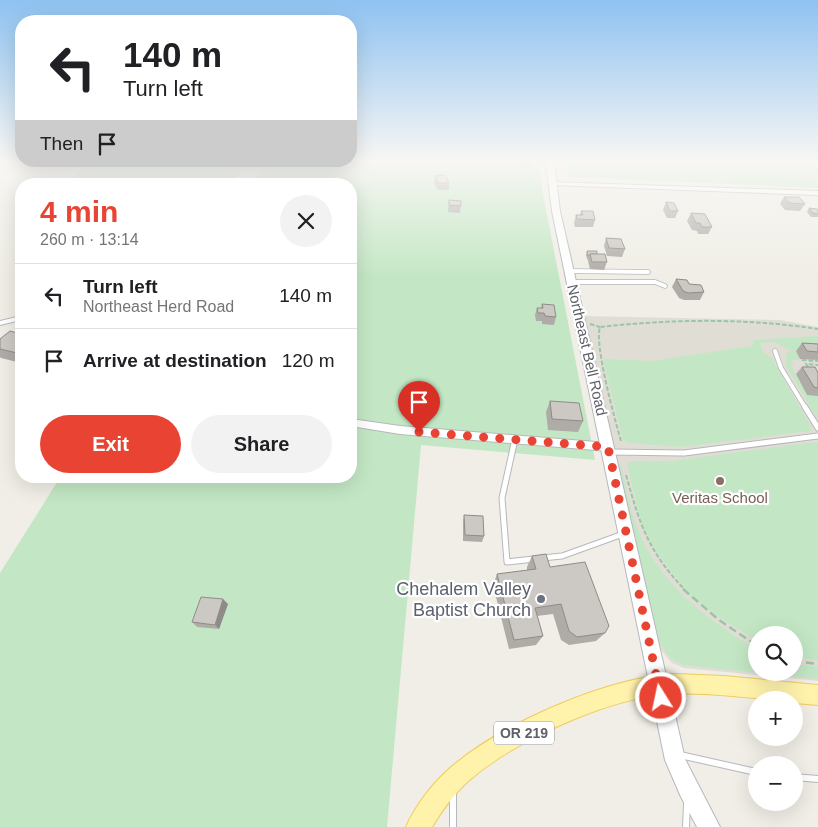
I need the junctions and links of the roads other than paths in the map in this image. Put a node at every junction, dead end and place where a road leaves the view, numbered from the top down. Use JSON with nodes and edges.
{"nodes":[{"id":1,"x":555,"y":201,"type":"edge"},
{"id":2,"x":648,"y":272,"type":"dead end"},
{"id":3,"x":570,"y":276,"type":"junction"},
{"id":4,"x":665,"y":286,"type":"dead end"},
{"id":5,"x":15,"y":319,"type":"edge"},
{"id":6,"x":0,"y":323,"type":"edge"},
{"id":7,"x":775,"y":351,"type":"dead end"},
{"id":8,"x":357,"y":423,"type":"edge"},
{"id":9,"x":818,"y":428,"type":"edge"},
{"id":10,"x":818,"y":436,"type":"edge"},
{"id":11,"x":515,"y":439,"type":"junction"},
{"id":12,"x":609,"y":449,"type":"junction"},
{"id":13,"x":626,"y":533,"type":"junction"},
{"id":14,"x":658,"y":685,"type":"junction"},
{"id":15,"x":818,"y":695,"type":"edge"},
{"id":16,"x":674,"y":754,"type":"junction"},
{"id":17,"x":748,"y":770,"type":"edge"},
{"id":18,"x":803,"y":778,"type":"edge"},
{"id":19,"x":818,"y":779,"type":"edge"},
{"id":20,"x":453,"y":782,"type":"junction"},
{"id":21,"x":688,"y":790,"type":"junction"},
{"id":22,"x":418,"y":827,"type":"edge"},
{"id":23,"x":453,"y":827,"type":"edge"},
{"id":24,"x":686,"y":827,"type":"edge"},
{"id":25,"x":709,"y":827,"type":"edge"}],
"edges":[{"from":1,"to":3,"type":"main road","name":"Northeast Bell Road"},
{"from":2,"to":3,"type":"lane"},
{"from":3,"to":4,"type":"lane"},
{"from":3,"to":12,"type":"main road","name":"Northeast Bell Road"},
{"from":5,"to":6,"type":"street"},
{"from":7,"to":9,"type":"lane"},
{"from":8,"to":11,"type":"street"},
{"from":10,"to":12,"type":"lane"},
{"from":11,"to":12,"type":"street"},
{"from":11,"to":13,"type":"lane"},
{"from":12,"to":13,"type":"main road","name":"Northeast Bell Road"},
{"from":13,"to":14,"type":"main road","name":"Northeast Bell Road"},
{"from":14,"to":15,"type":"main road","number":"OR 219"},
{"from":14,"to":16,"type":"main road","name":"Northeast Bell Road"},
{"from":14,"to":20,"type":"main road","number":"OR 219"},
{"from":16,"to":17,"type":"lane"},
{"from":16,"to":21,"type":"main road","name":"Northeast Bell Road"},
{"from":18,"to":19,"type":"lane"},
{"from":20,"to":22,"type":"main road","number":"OR 219"},
{"from":20,"to":23,"type":"lane"},
{"from":21,"to":24,"type":"lane"},
{"from":21,"to":25,"type":"main road","name":"Northeast Bell Road"}]}
